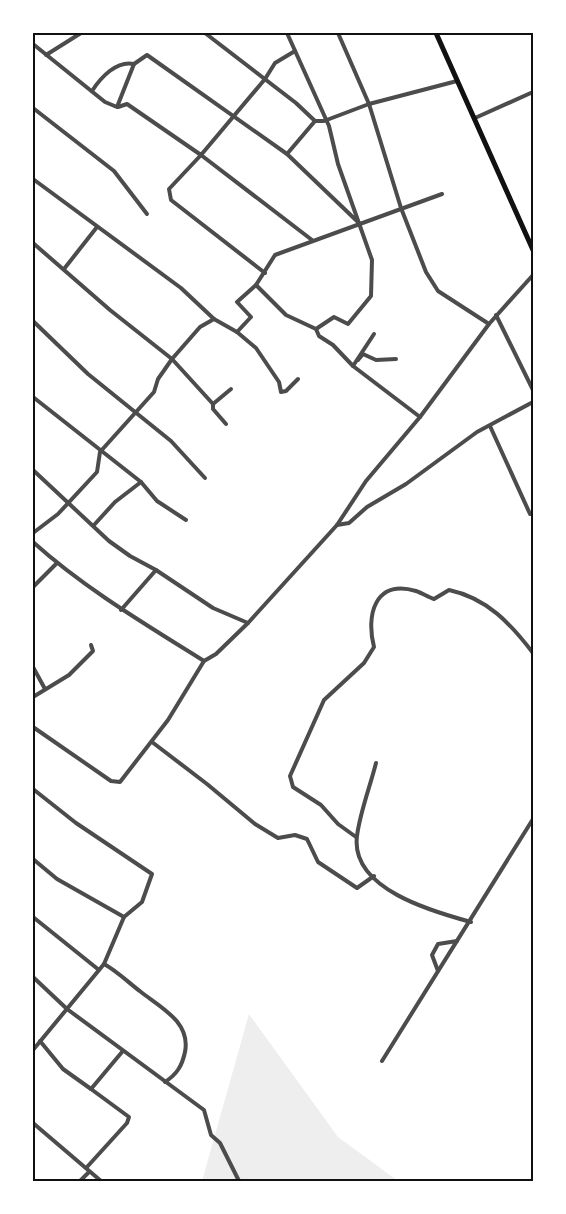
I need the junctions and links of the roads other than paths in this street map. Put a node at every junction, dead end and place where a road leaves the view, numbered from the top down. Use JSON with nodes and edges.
{"nodes":[{"id":1,"x":81,"y":33,"type":"edge"},
{"id":2,"x":205,"y":33,"type":"edge"},
{"id":3,"x":287,"y":33,"type":"edge"},
{"id":4,"x":338,"y":33,"type":"edge"},
{"id":5,"x":436,"y":33,"type":"edge"},
{"id":6,"x":33,"y":44,"type":"edge"},
{"id":7,"x":295,"y":51,"type":"junction"},
{"id":8,"x":46,"y":55,"type":"junction"},
{"id":9,"x":134,"y":64,"type":"junction"},
{"id":10,"x":265,"y":79,"type":"junction"},
{"id":11,"x":457,"y":81,"type":"junction"},
{"id":12,"x":92,"y":91,"type":"junction"},
{"id":13,"x":533,"y":92,"type":"edge"},
{"id":14,"x":369,"y":105,"type":"junction"},
{"id":15,"x":117,"y":107,"type":"junction"},
{"id":16,"x":33,"y":108,"type":"edge"},
{"id":17,"x":234,"y":118,"type":"junction"},
{"id":18,"x":475,"y":118,"type":"junction"},
{"id":19,"x":315,"y":121,"type":"junction"},
{"id":20,"x":324,"y":121,"type":"junction"},
{"id":21,"x":287,"y":154,"type":"junction"},
{"id":22,"x":201,"y":155,"type":"junction"},
{"id":23,"x":33,"y":179,"type":"edge"},
{"id":24,"x":442,"y":194,"type":"dead end"},
{"id":25,"x":401,"y":208,"type":"junction"},
{"id":26,"x":147,"y":214,"type":"dead end"},
{"id":27,"x":359,"y":223,"type":"junction"},
{"id":28,"x":97,"y":227,"type":"junction"},
{"id":29,"x":312,"y":240,"type":"junction"},
{"id":30,"x":33,"y":243,"type":"edge"},
{"id":31,"x":533,"y":250,"type":"edge"},
{"id":32,"x":64,"y":269,"type":"junction"},
{"id":33,"x":265,"y":273,"type":"junction"},
{"id":34,"x":533,"y":275,"type":"edge"},
{"id":35,"x":256,"y":285,"type":"junction"},
{"id":36,"x":496,"y":315,"type":"junction"},
{"id":37,"x":214,"y":319,"type":"junction"},
{"id":38,"x":34,"y":322,"type":"edge"},
{"id":39,"x":489,"y":324,"type":"junction"},
{"id":40,"x":315,"y":329,"type":"junction"},
{"id":41,"x":237,"y":332,"type":"junction"},
{"id":42,"x":374,"y":334,"type":"dead end"},
{"id":43,"x":172,"y":359,"type":"junction"},
{"id":44,"x":396,"y":359,"type":"dead end"},
{"id":45,"x":358,"y":360,"type":"junction"},
{"id":46,"x":353,"y":366,"type":"junction"},
{"id":47,"x":298,"y":379,"type":"dead end"},
{"id":48,"x":231,"y":389,"type":"dead end"},
{"id":49,"x":533,"y":390,"type":"edge"},
{"id":50,"x":33,"y":396,"type":"edge"},
{"id":51,"x":533,"y":402,"type":"edge"},
{"id":52,"x":213,"y":404,"type":"junction"},
{"id":53,"x":135,"y":415,"type":"junction"},
{"id":54,"x":420,"y":417,"type":"junction"},
{"id":55,"x":226,"y":424,"type":"dead end"},
{"id":56,"x":490,"y":425,"type":"junction"},
{"id":57,"x":100,"y":452,"type":"junction"},
{"id":58,"x":33,"y":470,"type":"edge"},
{"id":59,"x":205,"y":478,"type":"dead end"},
{"id":60,"x":141,"y":482,"type":"junction"},
{"id":61,"x":68,"y":502,"type":"junction"},
{"id":62,"x":533,"y":513,"type":"edge"},
{"id":63,"x":186,"y":520,"type":"dead end"},
{"id":64,"x":94,"y":525,"type":"junction"},
{"id":65,"x":337,"y":525,"type":"junction"},
{"id":66,"x":33,"y":533,"type":"edge"},
{"id":67,"x":33,"y":542,"type":"edge"},
{"id":68,"x":57,"y":563,"type":"junction"},
{"id":69,"x":156,"y":570,"type":"junction"},
{"id":70,"x":33,"y":586,"type":"edge"},
{"id":71,"x":121,"y":610,"type":"junction"},
{"id":72,"x":248,"y":623,"type":"junction"},
{"id":73,"x":91,"y":645,"type":"dead end"},
{"id":74,"x":533,"y":653,"type":"edge"},
{"id":75,"x":204,"y":661,"type":"junction"},
{"id":76,"x":33,"y":667,"type":"edge"},
{"id":77,"x":45,"y":689,"type":"junction"},
{"id":78,"x":33,"y":697,"type":"edge"},
{"id":79,"x":33,"y":727,"type":"edge"},
{"id":80,"x":152,"y":742,"type":"junction"},
{"id":81,"x":376,"y":764,"type":"dead end"},
{"id":82,"x":33,"y":789,"type":"edge"},
{"id":83,"x":533,"y":819,"type":"edge"},
{"id":84,"x":356,"y":837,"type":"junction"},
{"id":85,"x":33,"y":859,"type":"edge"},
{"id":86,"x":374,"y":876,"type":"junction"},
{"id":87,"x":33,"y":917,"type":"edge"},
{"id":88,"x":124,"y":917,"type":"junction"},
{"id":89,"x":471,"y":922,"type":"junction"},
{"id":90,"x":457,"y":941,"type":"junction"},
{"id":91,"x":104,"y":964,"type":"junction"},
{"id":92,"x":99,"y":970,"type":"junction"},
{"id":93,"x":438,"y":970,"type":"junction"},
{"id":94,"x":33,"y":976,"type":"edge"},
{"id":95,"x":67,"y":1009,"type":"junction"},
{"id":96,"x":40,"y":1041,"type":"junction"},
{"id":97,"x":34,"y":1048,"type":"edge"},
{"id":98,"x":122,"y":1052,"type":"junction"},
{"id":99,"x":382,"y":1061,"type":"dead end"},
{"id":100,"x":165,"y":1082,"type":"junction"},
{"id":101,"x":91,"y":1089,"type":"junction"},
{"id":102,"x":33,"y":1123,"type":"edge"},
{"id":103,"x":88,"y":1169,"type":"junction"},
{"id":104,"x":80,"y":1181,"type":"edge"},
{"id":105,"x":101,"y":1181,"type":"edge"},
{"id":106,"x":239,"y":1181,"type":"edge"}],
"edges":[{"from":1,"to":8,"type":"street"},
{"from":2,"to":10,"type":"street"},
{"from":3,"to":7,"type":"street"},
{"from":4,"to":14,"type":"street"},
{"from":5,"to":11,"type":"main road"},
{"from":6,"to":8,"type":"street"},
{"from":7,"to":10,"type":"street"},
{"from":7,"to":20,"type":"street"},
{"from":8,"to":12,"type":"street"},
{"from":9,"to":12,"type":"street"},
{"from":9,"to":15,"type":"street"},
{"from":9,"to":17,"type":"street"},
{"from":10,"to":17,"type":"street"},
{"from":10,"to":19,"type":"street"},
{"from":11,"to":14,"type":"street"},
{"from":11,"to":18,"type":"main road"},
{"from":12,"to":15,"type":"street"},
{"from":13,"to":18,"type":"street"},
{"from":14,"to":20,"type":"street"},
{"from":14,"to":25,"type":"street"},
{"from":15,"to":22,"type":"street"},
{"from":16,"to":26,"type":"street"},
{"from":17,"to":21,"type":"street"},
{"from":17,"to":22,"type":"street"},
{"from":18,"to":31,"type":"main road"},
{"from":19,"to":20,"type":"street"},
{"from":19,"to":21,"type":"street"},
{"from":20,"to":27,"type":"street"},
{"from":21,"to":27,"type":"street"},
{"from":22,"to":29,"type":"street"},
{"from":22,"to":33,"type":"street"},
{"from":23,"to":28,"type":"street"},
{"from":24,"to":25,"type":"street"},
{"from":25,"to":27,"type":"street"},
{"from":25,"to":39,"type":"street"},
{"from":27,"to":29,"type":"street"},
{"from":27,"to":40,"type":"street"},
{"from":28,"to":32,"type":"street"},
{"from":28,"to":37,"type":"street"},
{"from":29,"to":33,"type":"street"},
{"from":30,"to":32,"type":"street"},
{"from":32,"to":43,"type":"street"},
{"from":33,"to":35,"type":"street"},
{"from":34,"to":36,"type":"street"},
{"from":35,"to":40,"type":"street"},
{"from":35,"to":41,"type":"street"},
{"from":36,"to":39,"type":"street"},
{"from":36,"to":49,"type":"street"},
{"from":37,"to":41,"type":"street"},
{"from":37,"to":43,"type":"street"},
{"from":38,"to":53,"type":"street"},
{"from":39,"to":54,"type":"street"},
{"from":40,"to":46,"type":"street"},
{"from":41,"to":47,"type":"street"},
{"from":42,"to":45,"type":"street"},
{"from":43,"to":52,"type":"street"},
{"from":43,"to":53,"type":"street"},
{"from":44,"to":45,"type":"street"},
{"from":45,"to":46,"type":"street"},
{"from":46,"to":54,"type":"street"},
{"from":48,"to":52,"type":"street"},
{"from":50,"to":57,"type":"street"},
{"from":51,"to":56,"type":"street"},
{"from":52,"to":55,"type":"street"},
{"from":53,"to":57,"type":"street"},
{"from":53,"to":59,"type":"street"},
{"from":54,"to":65,"type":"street"},
{"from":56,"to":62,"type":"street"},
{"from":56,"to":65,"type":"street"},
{"from":57,"to":60,"type":"street"},
{"from":57,"to":61,"type":"street"},
{"from":58,"to":61,"type":"street"},
{"from":60,"to":63,"type":"street"},
{"from":60,"to":64,"type":"street"},
{"from":61,"to":64,"type":"street"},
{"from":61,"to":66,"type":"street"},
{"from":64,"to":69,"type":"street"},
{"from":65,"to":72,"type":"street"},
{"from":67,"to":68,"type":"street"},
{"from":68,"to":70,"type":"street"},
{"from":68,"to":71,"type":"street"},
{"from":69,"to":71,"type":"street"},
{"from":69,"to":72,"type":"street"},
{"from":71,"to":75,"type":"street"},
{"from":72,"to":75,"type":"street"},
{"from":73,"to":77,"type":"street"},
{"from":74,"to":84,"type":"street"},
{"from":75,"to":80,"type":"street"},
{"from":76,"to":77,"type":"street"},
{"from":77,"to":78,"type":"street"},
{"from":79,"to":80,"type":"street"},
{"from":80,"to":86,"type":"street"},
{"from":81,"to":84,"type":"street"},
{"from":82,"to":88,"type":"street"},
{"from":83,"to":89,"type":"street"},
{"from":84,"to":86,"type":"street"},
{"from":85,"to":88,"type":"street"},
{"from":86,"to":89,"type":"street"},
{"from":87,"to":92,"type":"street"},
{"from":88,"to":91,"type":"street"},
{"from":89,"to":90,"type":"street"},
{"from":90,"to":93,"type":"street"},
{"from":90,"to":93,"type":"street"},
{"from":91,"to":92,"type":"street"},
{"from":91,"to":100,"type":"street"},
{"from":92,"to":95,"type":"street"},
{"from":93,"to":99,"type":"street"},
{"from":94,"to":95,"type":"street"},
{"from":95,"to":96,"type":"street"},
{"from":95,"to":98,"type":"street"},
{"from":96,"to":97,"type":"street"},
{"from":96,"to":101,"type":"street"},
{"from":98,"to":100,"type":"street"},
{"from":98,"to":101,"type":"street"},
{"from":100,"to":106,"type":"street"},
{"from":101,"to":103,"type":"street"},
{"from":102,"to":103,"type":"street"},
{"from":103,"to":104,"type":"street"},
{"from":103,"to":105,"type":"street"}]}
